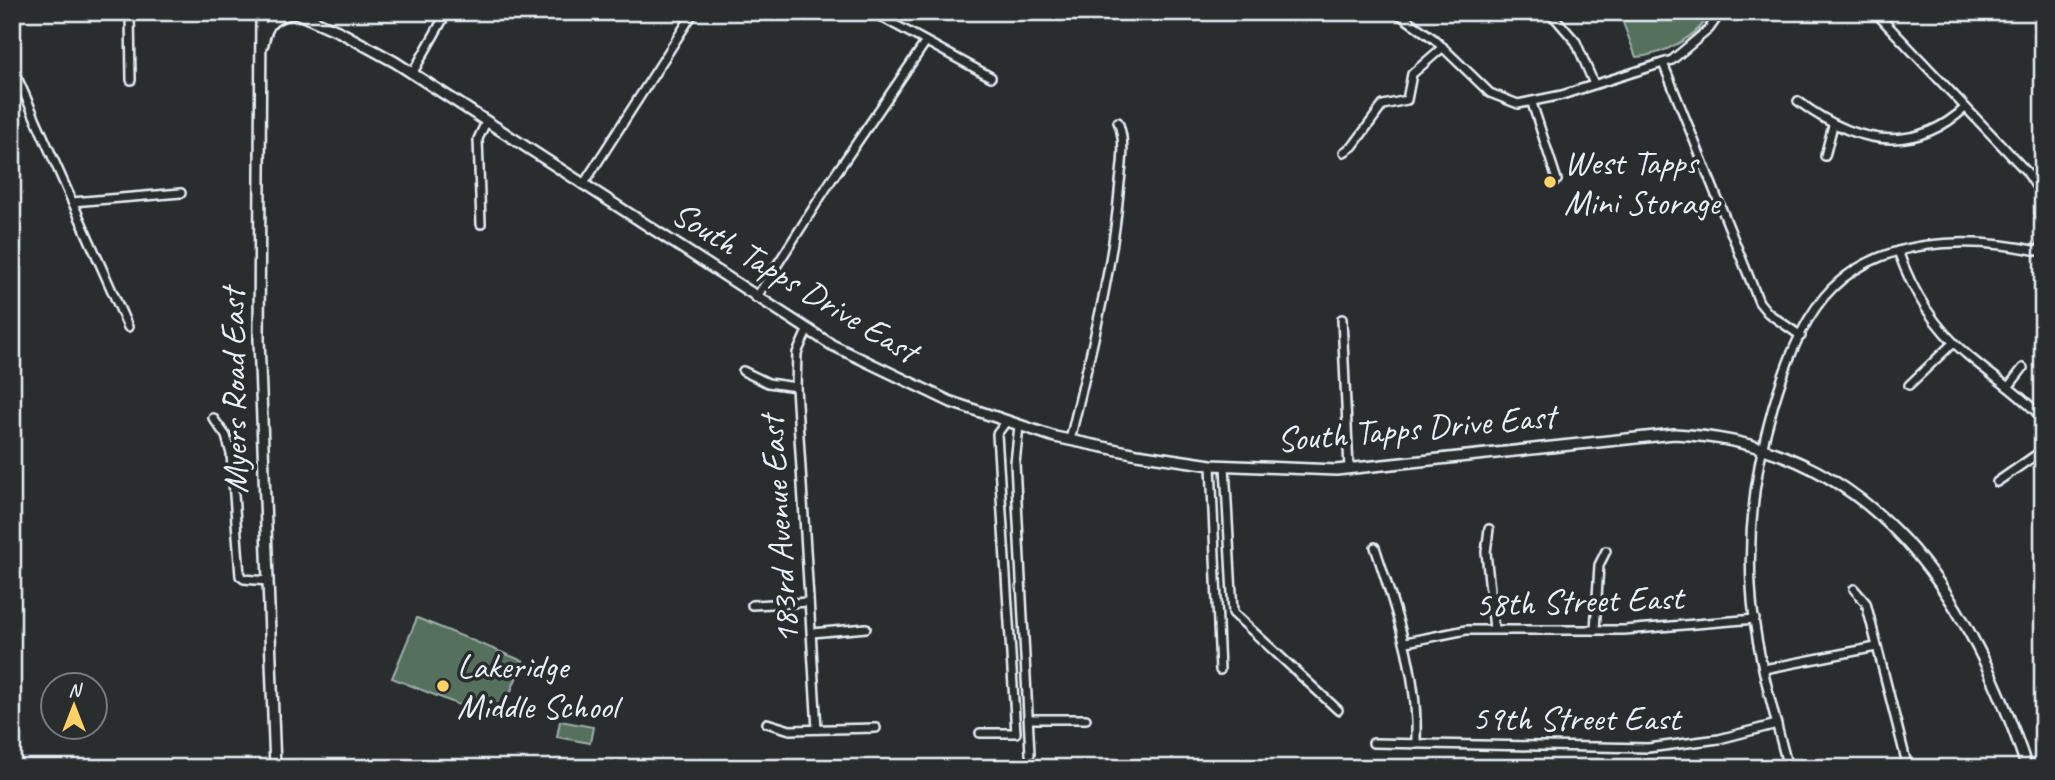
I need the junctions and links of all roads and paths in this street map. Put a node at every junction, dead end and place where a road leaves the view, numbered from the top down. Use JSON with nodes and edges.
{"nodes":[{"id":1,"x":130,"y":12,"type":"edge"},
{"id":2,"x":261,"y":12,"type":"edge"},
{"id":3,"x":447,"y":12,"type":"edge"},
{"id":4,"x":694,"y":12,"type":"edge"},
{"id":5,"x":873,"y":12,"type":"edge"},
{"id":6,"x":1396,"y":12,"type":"edge"},
{"id":7,"x":1550,"y":12,"type":"edge"},
{"id":8,"x":1721,"y":12,"type":"edge"},
{"id":9,"x":1875,"y":12,"type":"edge"},
{"id":10,"x":294,"y":13,"type":"edge"},
{"id":11,"x":925,"y":43,"type":"junction"},
{"id":12,"x":1443,"y":47,"type":"junction"},
{"id":13,"x":259,"y":60,"type":"junction"},
{"id":14,"x":1664,"y":63,"type":"junction"},
{"id":15,"x":12,"y":66,"type":"edge"},
{"id":16,"x":412,"y":74,"type":"junction"},
{"id":17,"x":991,"y":76,"type":"dead end"},
{"id":18,"x":131,"y":80,"type":"dead end"},
{"id":19,"x":1594,"y":83,"type":"junction"},
{"id":20,"x":1798,"y":101,"type":"dead end"},
{"id":21,"x":1532,"y":103,"type":"junction"},
{"id":22,"x":1965,"y":108,"type":"junction"},
{"id":23,"x":486,"y":122,"type":"junction"},
{"id":24,"x":1118,"y":122,"type":"dead end"},
{"id":25,"x":1833,"y":125,"type":"junction"},
{"id":26,"x":1344,"y":152,"type":"dead end"},
{"id":27,"x":1825,"y":156,"type":"dead end"},
{"id":28,"x":1557,"y":180,"type":"dead end"},
{"id":29,"x":583,"y":185,"type":"junction"},
{"id":30,"x":181,"y":193,"type":"dead end"},
{"id":31,"x":72,"y":202,"type":"junction"},
{"id":32,"x":2043,"y":204,"type":"edge"},
{"id":33,"x":481,"y":224,"type":"dead end"},
{"id":34,"x":2043,"y":237,"type":"edge"},
{"id":35,"x":1898,"y":251,"type":"junction"},
{"id":36,"x":2041,"y":252,"type":"edge"},
{"id":37,"x":756,"y":298,"type":"junction"},
{"id":38,"x":1342,"y":319,"type":"dead end"},
{"id":39,"x":128,"y":327,"type":"dead end"},
{"id":40,"x":807,"y":331,"type":"junction"},
{"id":41,"x":1801,"y":336,"type":"junction"},
{"id":42,"x":1953,"y":343,"type":"junction"},
{"id":43,"x":2023,"y":368,"type":"dead end"},
{"id":44,"x":743,"y":371,"type":"dead end"},
{"id":45,"x":1909,"y":385,"type":"dead end"},
{"id":46,"x":2009,"y":386,"type":"junction"},
{"id":47,"x":796,"y":387,"type":"junction"},
{"id":48,"x":213,"y":418,"type":"dead end"},
{"id":49,"x":2043,"y":419,"type":"edge"},
{"id":50,"x":1006,"y":422,"type":"junction"},
{"id":51,"x":1019,"y":426,"type":"junction"},
{"id":52,"x":1070,"y":440,"type":"junction"},
{"id":53,"x":1762,"y":447,"type":"junction"},
{"id":54,"x":2043,"y":450,"type":"edge"},
{"id":55,"x":1211,"y":466,"type":"junction"},
{"id":56,"x":1225,"y":466,"type":"junction"},
{"id":57,"x":1349,"y":469,"type":"junction"},
{"id":58,"x":1997,"y":482,"type":"dead end"},
{"id":59,"x":1489,"y":529,"type":"dead end"},
{"id":60,"x":1375,"y":547,"type":"dead end"},
{"id":61,"x":1606,"y":551,"type":"dead end"},
{"id":62,"x":268,"y":581,"type":"junction"},
{"id":63,"x":1854,"y":589,"type":"dead end"},
{"id":64,"x":809,"y":602,"type":"junction"},
{"id":65,"x":752,"y":605,"type":"dead end"},
{"id":66,"x":1755,"y":619,"type":"junction"},
{"id":67,"x":866,"y":628,"type":"dead end"},
{"id":68,"x":1493,"y":629,"type":"junction"},
{"id":69,"x":1595,"y":630,"type":"junction"},
{"id":70,"x":812,"y":633,"type":"junction"},
{"id":71,"x":1406,"y":642,"type":"junction"},
{"id":72,"x":1876,"y":647,"type":"junction"},
{"id":73,"x":1764,"y":669,"type":"junction"},
{"id":74,"x":1220,"y":670,"type":"dead end"},
{"id":75,"x":1338,"y":710,"type":"dead end"},
{"id":76,"x":1029,"y":719,"type":"junction"},
{"id":77,"x":1086,"y":719,"type":"dead end"},
{"id":78,"x":767,"y":723,"type":"dead end"},
{"id":79,"x":1777,"y":724,"type":"junction"},
{"id":80,"x":876,"y":728,"type":"dead end"},
{"id":81,"x":817,"y":729,"type":"junction"},
{"id":82,"x":980,"y":733,"type":"dead end"},
{"id":83,"x":1373,"y":743,"type":"dead end"},
{"id":84,"x":1416,"y":744,"type":"junction"},
{"id":85,"x":1030,"y":754,"type":"dead end"},
{"id":86,"x":275,"y":768,"type":"edge"},
{"id":87,"x":1788,"y":768,"type":"edge"},
{"id":88,"x":1908,"y":768,"type":"edge"},
{"id":89,"x":2027,"y":768,"type":"edge"}],
"edges":[{"from":1,"to":18,"type":"street"},
{"from":2,"to":13,"type":"street","name":"Myers Road East"},
{"from":3,"to":16,"type":"street"},
{"from":4,"to":29,"type":"street"},
{"from":5,"to":11,"type":"street"},
{"from":6,"to":12,"type":"street"},
{"from":7,"to":19,"type":"street"},
{"from":8,"to":14,"type":"street"},
{"from":9,"to":22,"type":"street"},
{"from":10,"to":13,"type":"street"},
{"from":10,"to":16,"type":"street","name":"South Tapps Drive East"},
{"from":11,"to":17,"type":"street"},
{"from":11,"to":37,"type":"street"},
{"from":12,"to":21,"type":"street"},
{"from":12,"to":26,"type":"street"},
{"from":13,"to":62,"type":"street","name":"Myers Road East"},
{"from":14,"to":19,"type":"street"},
{"from":14,"to":41,"type":"street"},
{"from":15,"to":31,"type":"street"},
{"from":16,"to":23,"type":"street","name":"South Tapps Drive East"},
{"from":19,"to":21,"type":"street"},
{"from":20,"to":25,"type":"street"},
{"from":21,"to":28,"type":"street"},
{"from":22,"to":25,"type":"street"},
{"from":22,"to":32,"type":"street"},
{"from":23,"to":29,"type":"street","name":"South Tapps Drive East"},
{"from":23,"to":33,"type":"street"},
{"from":24,"to":52,"type":"street"},
{"from":25,"to":27,"type":"street"},
{"from":29,"to":37,"type":"street","name":"South Tapps Drive East"},
{"from":30,"to":31,"type":"street"},
{"from":31,"to":39,"type":"street"},
{"from":34,"to":36,"type":"street"},
{"from":35,"to":36,"type":"street"},
{"from":35,"to":41,"type":"street"},
{"from":35,"to":42,"type":"street"},
{"from":37,"to":40,"type":"street","name":"South Tapps Drive East"},
{"from":38,"to":57,"type":"street"},
{"from":40,"to":47,"type":"street","name":"183rd Avenue East"},
{"from":40,"to":50,"type":"street","name":"South Tapps Drive East"},
{"from":41,"to":53,"type":"street"},
{"from":42,"to":45,"type":"street"},
{"from":42,"to":46,"type":"street"},
{"from":43,"to":46,"type":"street"},
{"from":44,"to":47,"type":"street"},
{"from":46,"to":49,"type":"street"},
{"from":47,"to":64,"type":"street","name":"183rd Avenue East"},
{"from":48,"to":62,"type":"street"},
{"from":50,"to":51,"type":"street","name":"South Tapps Drive East"},
{"from":50,"to":82,"type":"street"},
{"from":51,"to":52,"type":"street","name":"South Tapps Drive East"},
{"from":51,"to":76,"type":"street"},
{"from":52,"to":55,"type":"street","name":"South Tapps Drive East"},
{"from":53,"to":57,"type":"street","name":"South Tapps Drive East"},
{"from":53,"to":66,"type":"street"},
{"from":53,"to":89,"type":"street","name":"South Tapps Drive East"},
{"from":54,"to":58,"type":"street"},
{"from":55,"to":56,"type":"street","name":"South Tapps Drive East"},
{"from":55,"to":74,"type":"street"},
{"from":56,"to":57,"type":"street","name":"South Tapps Drive East"},
{"from":56,"to":75,"type":"street"},
{"from":59,"to":68,"type":"street"},
{"from":60,"to":71,"type":"street"},
{"from":61,"to":69,"type":"street"},
{"from":62,"to":86,"type":"street","name":"Myers Road East"},
{"from":63,"to":72,"type":"street"},
{"from":64,"to":65,"type":"street"},
{"from":64,"to":70,"type":"street","name":"183rd Avenue East"},
{"from":66,"to":69,"type":"street","name":"58th Street East"},
{"from":66,"to":73,"type":"street"},
{"from":67,"to":70,"type":"street"},
{"from":68,"to":69,"type":"street","name":"58th Street East"},
{"from":68,"to":71,"type":"street","name":"58th Street East"},
{"from":70,"to":81,"type":"street","name":"183rd Avenue East"},
{"from":71,"to":84,"type":"street"},
{"from":72,"to":73,"type":"street"},
{"from":72,"to":88,"type":"street"},
{"from":73,"to":79,"type":"street"},
{"from":76,"to":77,"type":"street"},
{"from":76,"to":85,"type":"street"},
{"from":78,"to":81,"type":"street"},
{"from":79,"to":84,"type":"street","name":"59th Street East"},
{"from":79,"to":87,"type":"street"},
{"from":80,"to":81,"type":"street"},
{"from":83,"to":84,"type":"street","name":"59th Street East"}]}
